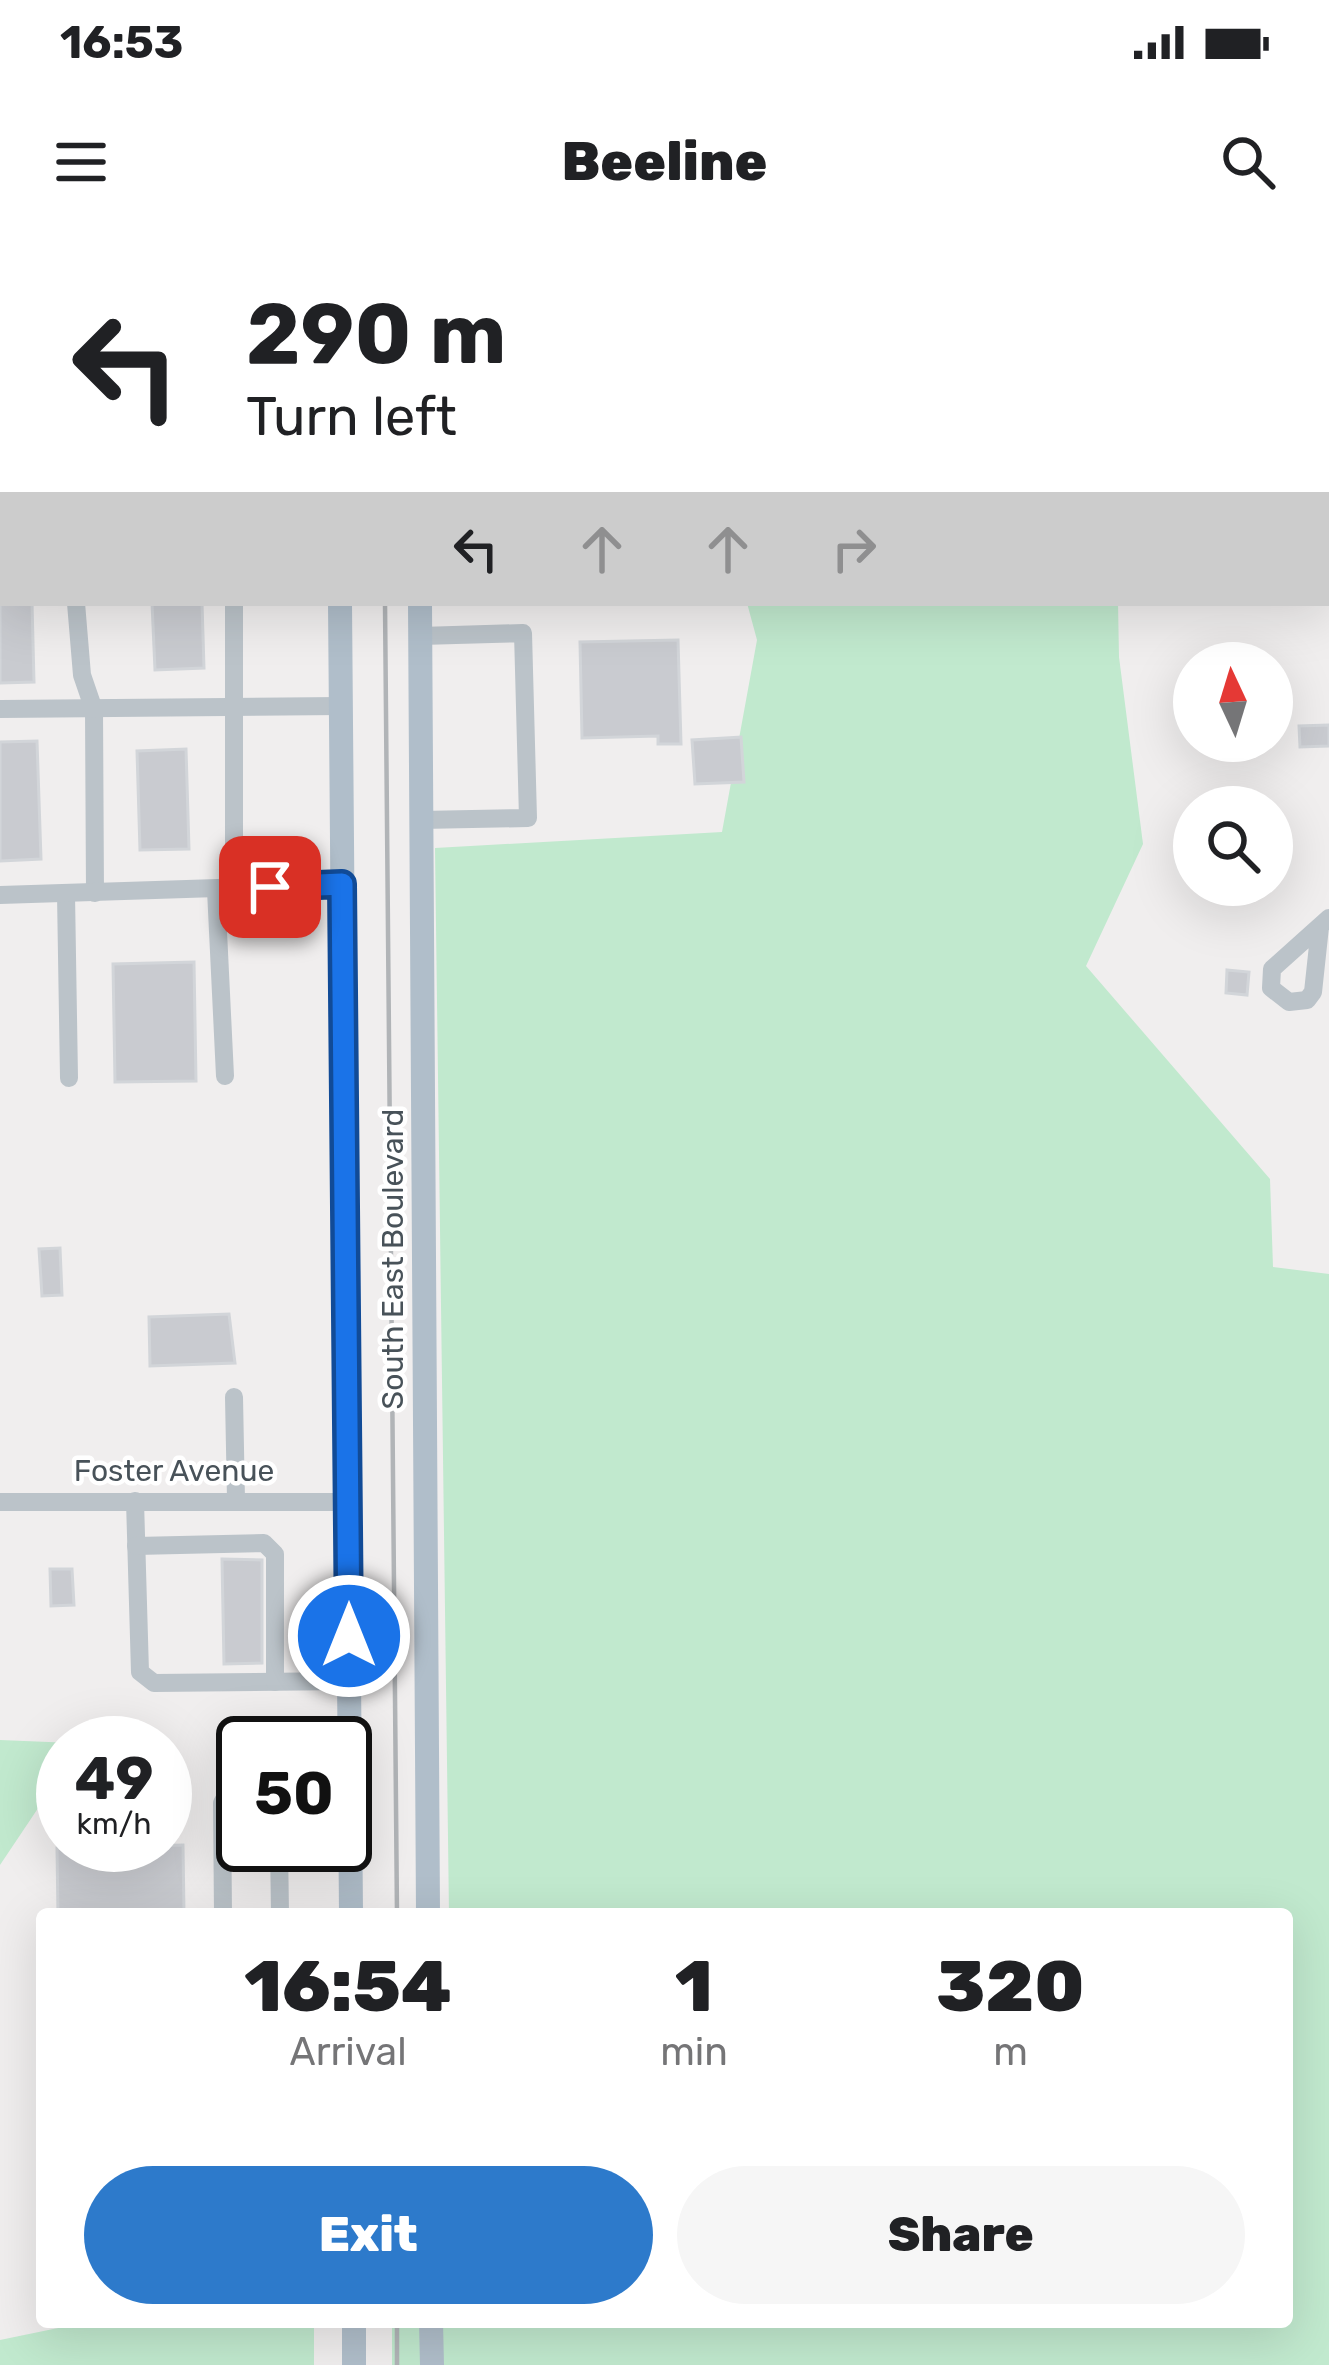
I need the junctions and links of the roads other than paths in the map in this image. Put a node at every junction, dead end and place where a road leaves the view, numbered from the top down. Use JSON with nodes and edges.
{"nodes":[{"id":1,"x":76,"y":606,"type":"edge"},
{"id":2,"x":234,"y":606,"type":"edge"},
{"id":3,"x":340,"y":606,"type":"edge"},
{"id":4,"x":420,"y":606,"type":"edge"},
{"id":5,"x":420,"y":636,"type":"junction"},
{"id":6,"x":341,"y":706,"type":"junction"},
{"id":7,"x":0,"y":709,"type":"edge"},
{"id":8,"x":235,"y":709,"type":"junction"},
{"id":9,"x":94,"y":710,"type":"junction"},
{"id":10,"x":422,"y":820,"type":"junction"},
{"id":11,"x":342,"y":884,"type":"junction"},
{"id":12,"x":225,"y":890,"type":"junction"},
{"id":13,"x":95,"y":893,"type":"junction"},
{"id":14,"x":66,"y":894,"type":"junction"},
{"id":15,"x":0,"y":895,"type":"edge"},
{"id":16,"x":225,"y":1076,"type":"dead end"},
{"id":17,"x":69,"y":1078,"type":"dead end"},
{"id":18,"x":234,"y":1397,"type":"dead end"},
{"id":19,"x":236,"y":1500,"type":"junction"},
{"id":20,"x":135,"y":1501,"type":"junction"},
{"id":21,"x":0,"y":1502,"type":"edge"},
{"id":22,"x":348,"y":1502,"type":"junction"},
{"id":23,"x":136,"y":1546,"type":"junction"},
{"id":24,"x":349,"y":1681,"type":"junction"},
{"id":25,"x":274,"y":1682,"type":"junction"},
{"id":26,"x":348,"y":1716,"type":"edge"},
{"id":27,"x":223,"y":1872,"type":"edge"},
{"id":28,"x":279,"y":1872,"type":"edge"},
{"id":29,"x":350,"y":1872,"type":"edge"},
{"id":30,"x":224,"y":1908,"type":"edge"},
{"id":31,"x":280,"y":1908,"type":"edge"},
{"id":32,"x":351,"y":1908,"type":"edge"},
{"id":33,"x":428,"y":1908,"type":"edge"},
{"id":34,"x":354,"y":2328,"type":"edge"},
{"id":35,"x":431,"y":2328,"type":"edge"},
{"id":36,"x":354,"y":2365,"type":"edge"},
{"id":37,"x":432,"y":2365,"type":"edge"}],
"edges":[{"from":1,"to":9,"type":"street"},
{"from":2,"to":8,"type":"street"},
{"from":3,"to":6,"type":"main road"},
{"from":4,"to":5,"type":"main road","name":"South East Boulevard"},
{"from":5,"to":10,"type":"main road","name":"South East Boulevard"},
{"from":5,"to":10,"type":"street"},
{"from":6,"to":8,"type":"street"},
{"from":6,"to":11,"type":"main road"},
{"from":7,"to":9,"type":"street"},
{"from":8,"to":9,"type":"street"},
{"from":8,"to":12,"type":"street"},
{"from":9,"to":13,"type":"street"},
{"from":10,"to":33,"type":"main road","name":"South East Boulevard"},
{"from":11,"to":12,"type":"street"},
{"from":11,"to":22,"type":"main road"},
{"from":12,"to":13,"type":"street"},
{"from":12,"to":16,"type":"street"},
{"from":13,"to":14,"type":"street"},
{"from":14,"to":15,"type":"street"},
{"from":14,"to":17,"type":"street"},
{"from":18,"to":19,"type":"street"},
{"from":19,"to":20,"type":"street","name":"Foster Avenue"},
{"from":19,"to":22,"type":"street","name":"Foster Avenue"},
{"from":20,"to":21,"type":"street","name":"Foster Avenue"},
{"from":20,"to":23,"type":"street"},
{"from":22,"to":24,"type":"main road"},
{"from":23,"to":25,"type":"street"},
{"from":23,"to":25,"type":"street"},
{"from":24,"to":25,"type":"street"},
{"from":24,"to":26,"type":"main road"},
{"from":27,"to":30,"type":"street"},
{"from":28,"to":31,"type":"street"},
{"from":29,"to":32,"type":"main road"},
{"from":34,"to":36,"type":"main road"},
{"from":35,"to":37,"type":"main road"}]}
